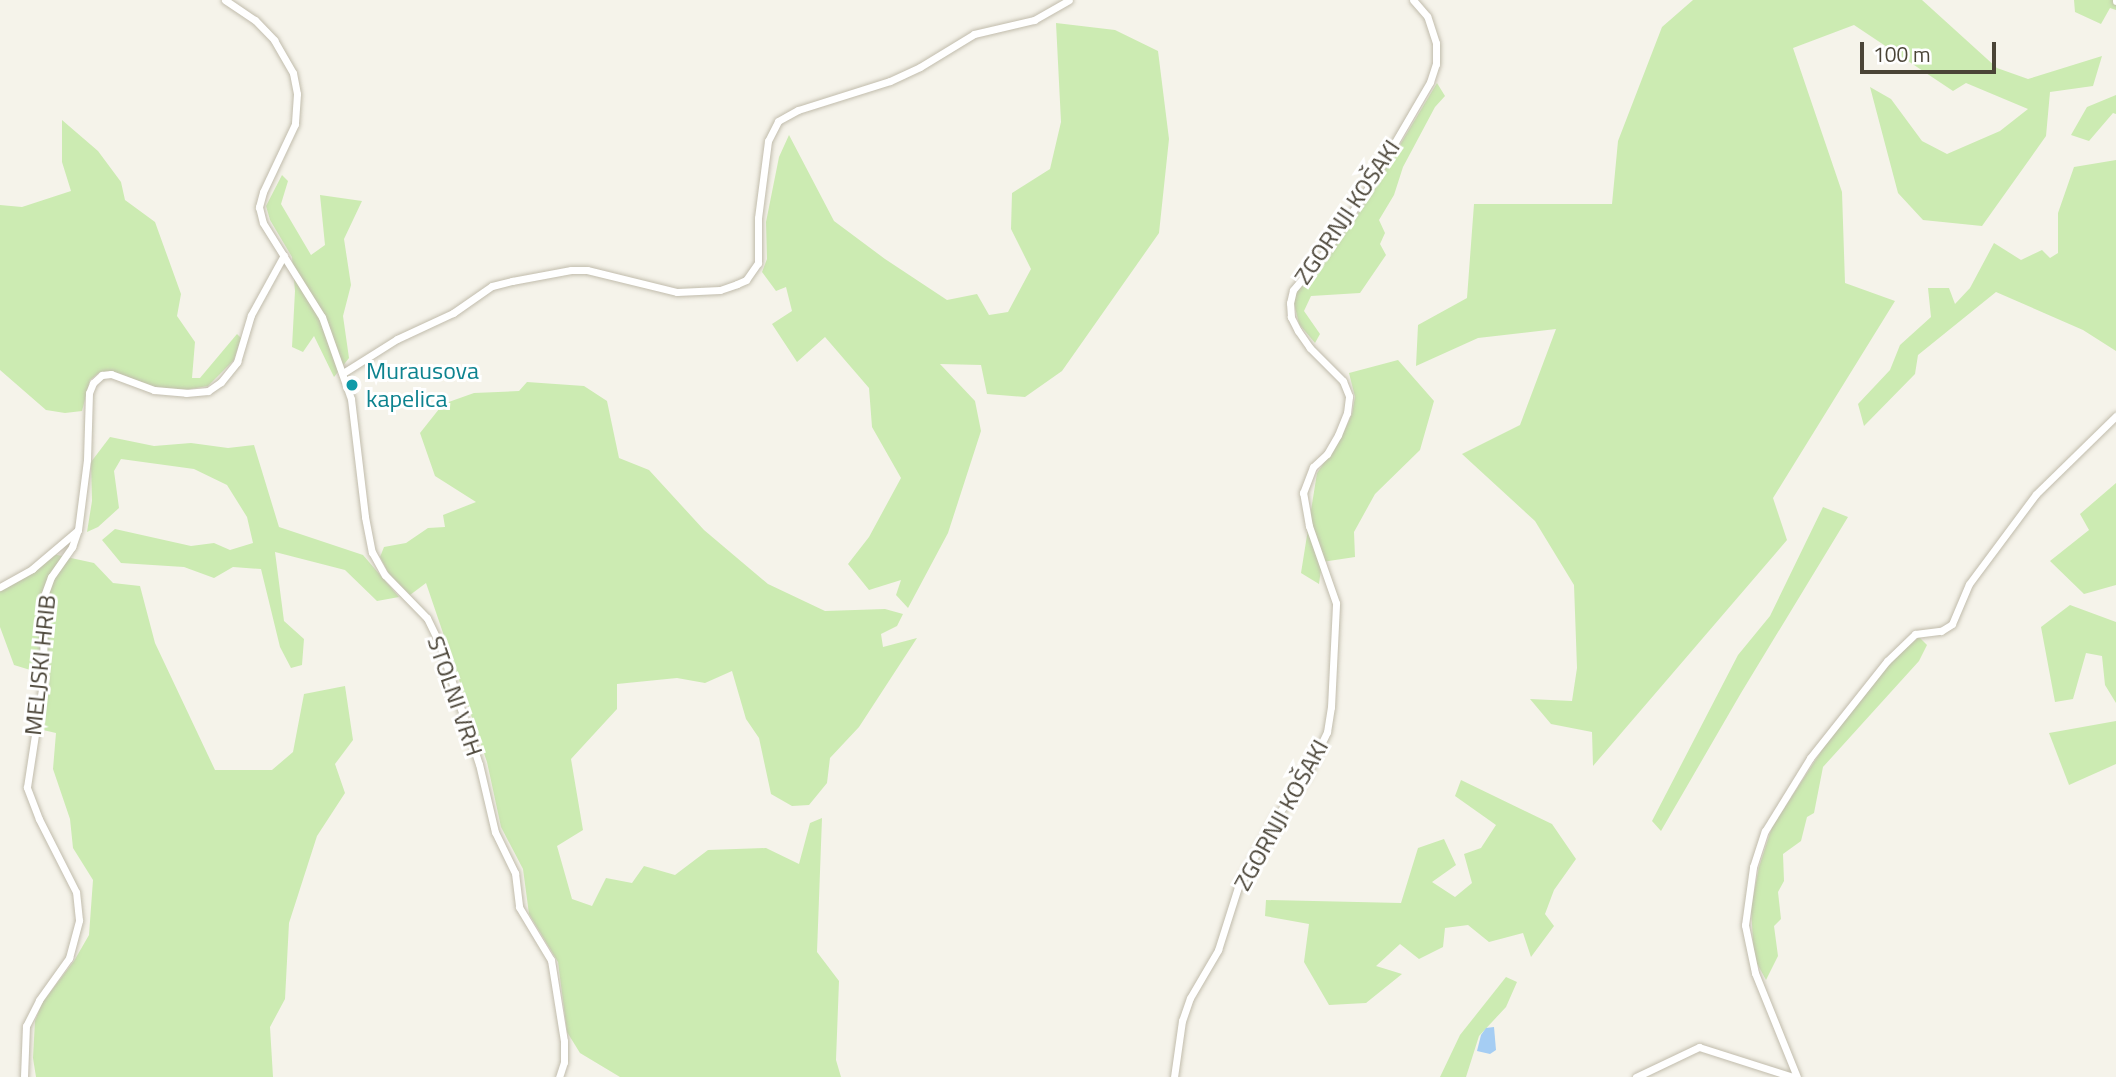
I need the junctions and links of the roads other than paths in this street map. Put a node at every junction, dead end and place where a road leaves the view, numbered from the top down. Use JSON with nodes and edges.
{"nodes":[{"id":1,"x":225,"y":0,"type":"edge"},
{"id":2,"x":1069,"y":0,"type":"edge"},
{"id":3,"x":1413,"y":0,"type":"edge"},
{"id":4,"x":284,"y":256,"type":"junction"},
{"id":5,"x":342,"y":373,"type":"junction"},
{"id":6,"x":2116,"y":416,"type":"edge"},
{"id":7,"x":78,"y":530,"type":"junction"},
{"id":8,"x":0,"y":587,"type":"edge"},
{"id":9,"x":24,"y":1077,"type":"edge"},
{"id":10,"x":559,"y":1077,"type":"edge"},
{"id":11,"x":1174,"y":1077,"type":"edge"},
{"id":12,"x":1636,"y":1077,"type":"edge"},
{"id":13,"x":1795,"y":1077,"type":"edge"}],
"edges":[{"from":1,"to":4,"type":"street","name":"STOLNI VRH"},
{"from":2,"to":5,"type":"street"},
{"from":3,"to":11,"type":"street","name":"ZGORNJI KOŠAKI"},
{"from":4,"to":5,"type":"street","name":"STOLNI VRH"},
{"from":4,"to":7,"type":"street","name":"MELJSKI HRIB"},
{"from":5,"to":10,"type":"street","name":"STOLNI VRH"},
{"from":6,"to":13,"type":"street"},
{"from":7,"to":8,"type":"street","name":"MELJSKI HRIB"},
{"from":7,"to":9,"type":"street","name":"MELJSKI HRIB"},
{"from":12,"to":13,"type":"street"}]}
